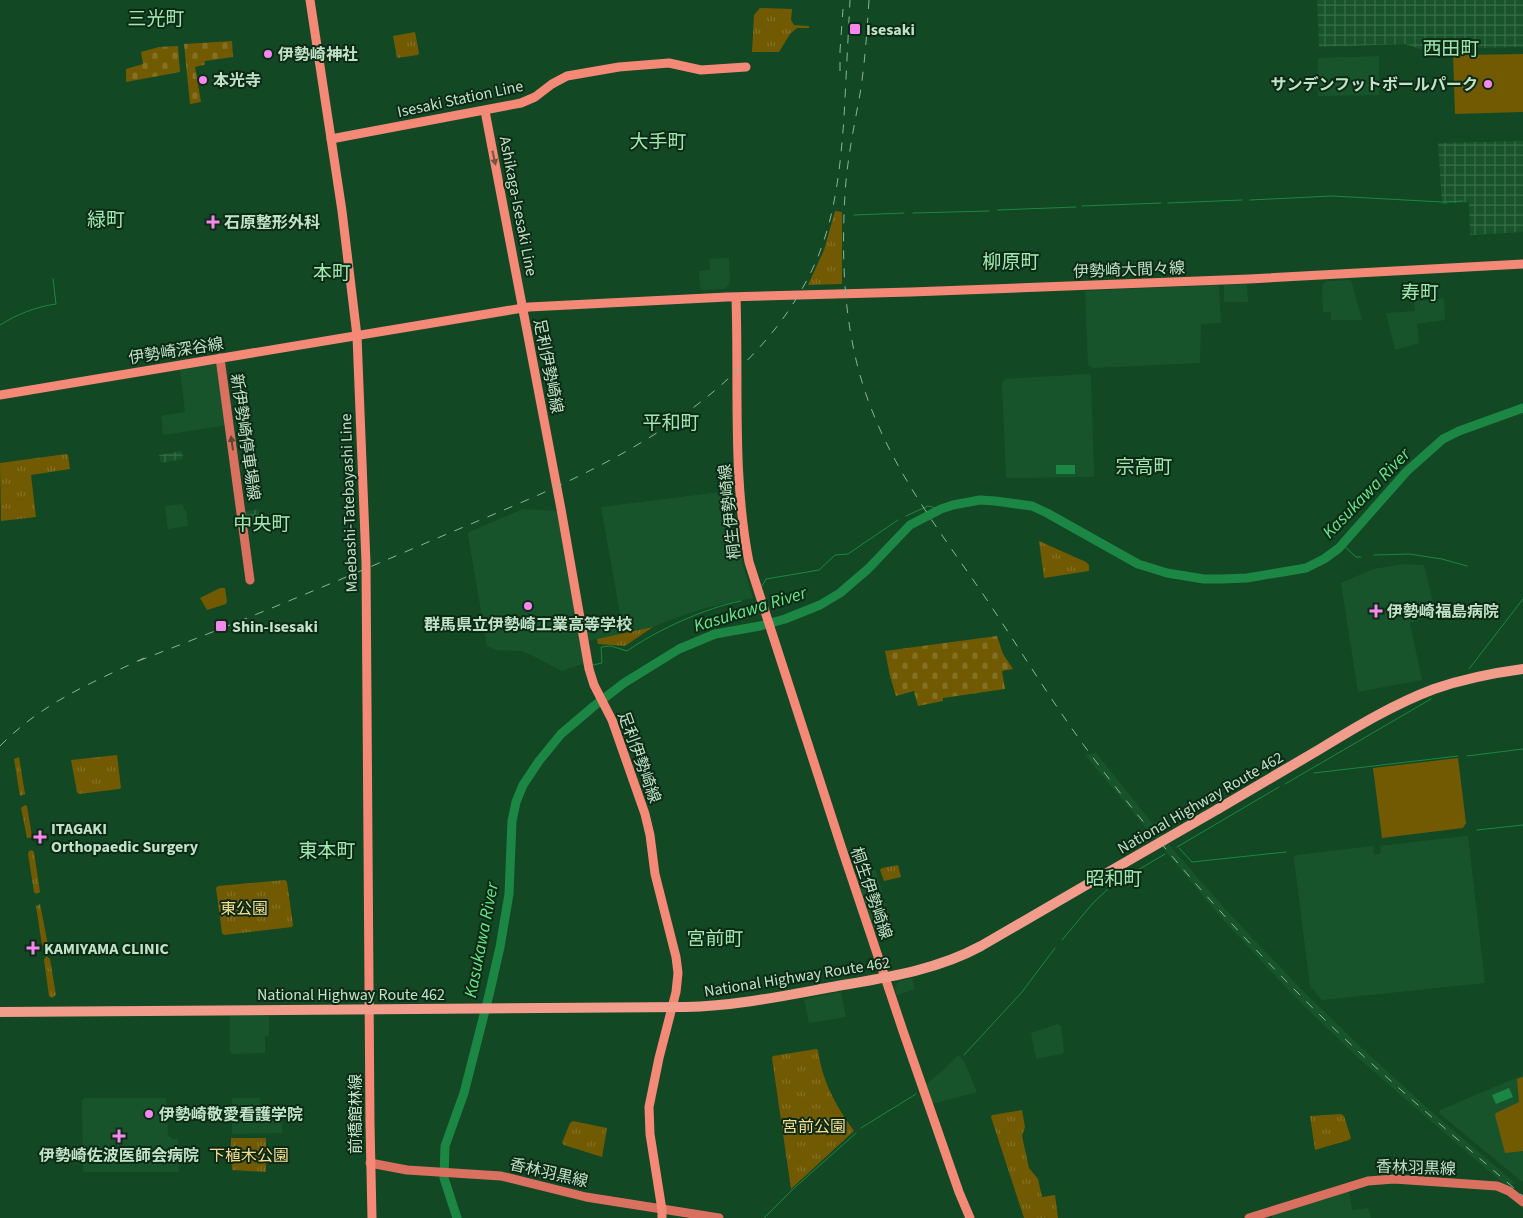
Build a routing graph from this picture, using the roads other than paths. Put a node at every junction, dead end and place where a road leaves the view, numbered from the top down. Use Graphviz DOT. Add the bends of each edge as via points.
graph roads {
  1 [pos="310,0"];
  2 [pos="746,67"];
  3 [pos="485,110"];
  4 [pos="331,139"];
  5 [pos="1523,264"];
  6 [pos="736,298"];
  7 [pos="523,308"];
  8 [pos="357,336"];
  9 [pos="220,358"];
  10 [pos="0,395"];
  11 [pos="250,580"];
  12 [pos="1523,669"];
  13 [pos="885,977"];
  14 [pos="672,1007"];
  15 [pos="369,1009"];
  16 [pos="0,1012"];
  17 [pos="370,1163"];
  18 [pos="1523,1202"];
  19 [pos="662,1214"];
  20 [pos="372,1218"];
  21 [pos="719,1218"];
  22 [pos="970,1218"];
  23 [pos="1249,1218"];
  1 -- 4 [label="main road, Maebashi-Tatebayashi Line"];
  2 -- 3 [label="main road, Isesaki Station Line" via="701,70 664,63 573,74 526,101"];
  3 -- 4 [label="main road, Isesaki Station Line"];
  3 -- 7 [label="main road, Ashikaga-Isesaki Line, one-way"];
  4 -- 8 [label="main road, Maebashi-Tatebayashi Line"];
  5 -- 6 [label="main road, 伊勢崎大間々線" via="1258,279"];
  6 -- 7 [label="main road"];
  6 -- 13 [label="main road, 桐生伊勢崎線" via="741,509 749,562"];
  7 -- 8 [label="main road"];
  7 -- 14 [label="main road, 足利伊勢崎線" via="590,669 645,814 655,874 675,949 678,979"];
  8 -- 9 [label="main road, 伊勢崎深谷線"];
  8 -- 15 [label="main road, Maebashi-Tatebayashi Line" via="366,568"];
  9 -- 10 [label="main road, 伊勢崎深谷線"];
  11 -- 9 [label="main road, 新伊勢崎停車場線, one-way"];
  12 -- 13 [label="highway, National Highway Route 462, bridge" via="1460,681 1402,703 967,954 935,966"];
  13 -- 14 [label="highway, National Highway Route 462" via="752,1002"];
  13 -- 22 [label="main road, 桐生伊勢崎線"];
  14 -- 15 [label="highway, National Highway Route 462"];
  14 -- 19 [label="main road, 足利伊勢崎線" via="649,1107"];
  15 -- 16 [label="highway, National Highway Route 462"];
  15 -- 17 [label="main road, 前橋館林線"];
  17 -- 19 [label="main road, 香林羽黒線" via="406,1170 501,1176"];
  17 -- 20 [label="main road, 前橋館林線"];
  18 -- 23 [label="main road, 香林羽黒線" via="1497,1186 1368,1181"];
  19 -- 21 [label="main road, 香林羽黒線"];
}
